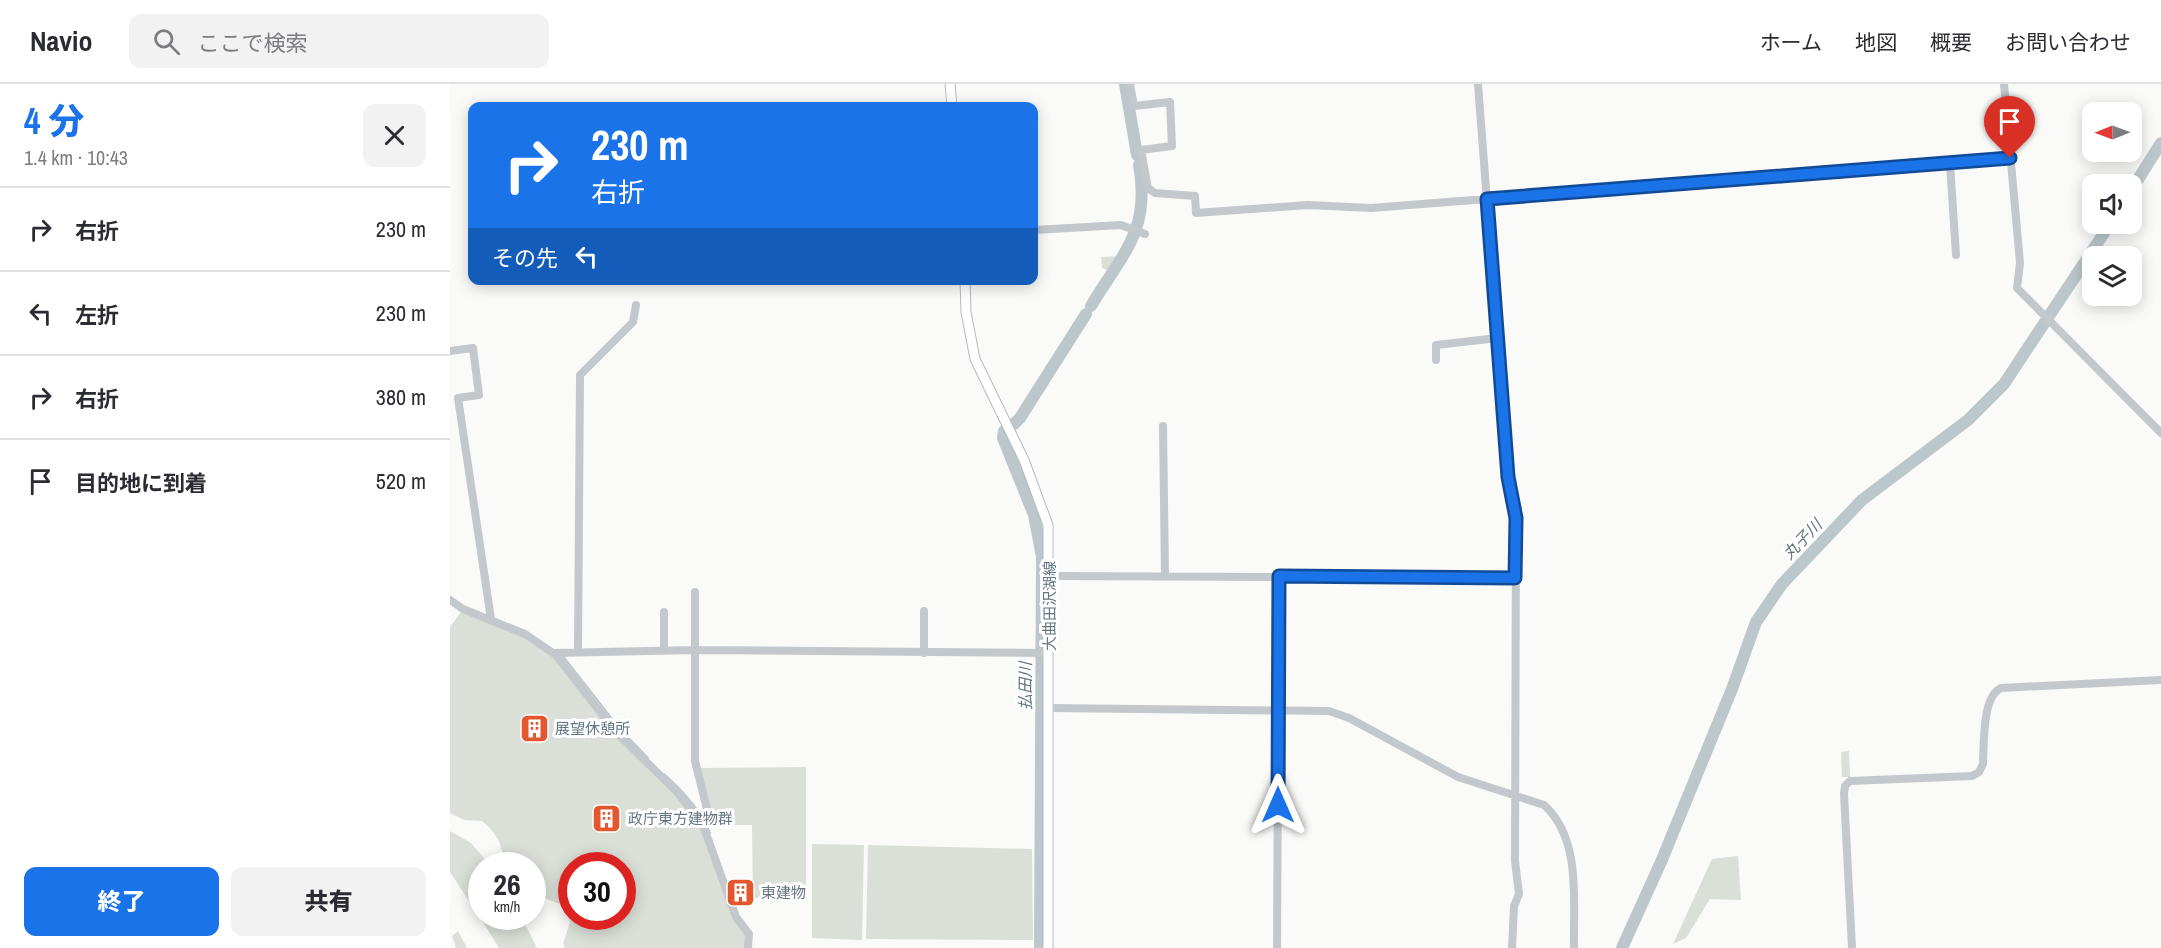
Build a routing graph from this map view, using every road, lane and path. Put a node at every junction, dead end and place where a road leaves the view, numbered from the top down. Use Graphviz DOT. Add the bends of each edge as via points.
graph roads {
  1 [pos="950,84"];
  2 [pos="1130,84"];
  3 [pos="1478,84"];
  4 [pos="2004,84"];
  5 [pos="952,102"];
  6 [pos="2010,158"];
  7 [pos="1950,163"];
  8 [pos="1487,199"];
  9 [pos="1038,230"];
  10 [pos="1145,234"];
  11 [pos="1956,255"];
  12 [pos="965,285"];
  13 [pos="636,305"];
  14 [pos="1498,338"];
  15 [pos="450,351"];
  16 [pos="1436,360"];
  17 [pos="1162,426"];
  18 [pos="2161,433"];
  19 [pos="1165,575"];
  20 [pos="1050,576"];
  21 [pos="1279,576"];
  22 [pos="1515,578"];
  23 [pos="695,592"];
  24 [pos="450,600"];
  25 [pos="924,611"];
  26 [pos="664,612"];
  27 [pos="491,620"];
  28 [pos="695,650"];
  29 [pos="578,651"];
  30 [pos="664,651"];
  31 [pos="554,653"];
  32 [pos="924,653"];
  33 [pos="1050,653"];
  34 [pos="2161,680"];
  35 [pos="1049,708"];
  36 [pos="1278,710"];
  37 [pos="1514,795"];
  38 [pos="710,821"];
  39 [pos="748,948"];
  40 [pos="1048,948"];
  41 [pos="1277,948"];
  42 [pos="1512,948"];
  43 [pos="1574,948"];
  44 [pos="1852,948"];
  1 -- 5 [label="main road"];
  2 -- 8 [label="street" via="1134,106 1170,102 1172,146 1141,150 1148,188 1155,193 1195,196 1197,213 1308,205 1371,208"];
  3 -- 8 [label="street"];
  4 -- 6 [label="street"];
  6 -- 7 [label="street"];
  6 -- 18 [label="street" via="2020,263 2017,288"];
  7 -- 8 [label="street"];
  7 -- 11 [label="street"];
  8 -- 14 [label="street"];
  9 -- 10 [label="street" via="1109,225"];
  12 -- 20 [label="main road, 大曲田沢湖線" via="975,359 1024,460 1048,525"];
  13 -- 29 [label="street" via="633,322 580,375"];
  14 -- 16 [label="street" via="1436,345"];
  14 -- 22 [label="street" via="1510,489 1516,518"];
  15 -- 27 [label="street" via="473,348 479,395 458,398"];
  17 -- 19 [label="street"];
  19 -- 20 [label="street"];
  19 -- 21 [label="street"];
  20 -- 33 [label="main road, 大曲田沢湖線"];
  21 -- 22 [label="street"];
  21 -- 36 [label="street"];
  22 -- 37 [label="street"];
  23 -- 28 [label="street"];
  24 -- 27 [label="street"];
  25 -- 32 [label="street"];
  26 -- 30 [label="street"];
  27 -- 31 [label="street" via="525,634"];
  28 -- 30 [label="street"];
  28 -- 32 [label="street"];
  28 -- 38 [label="street" via="695,761"];
  29 -- 30 [label="street"];
  29 -- 31 [label="street"];
  31 -- 39 [label="street" via="616,732 678,793 703,825 736,917 749,934"];
  32 -- 33 [label="street"];
  33 -- 35 [label="main road, 大曲田沢湖線"];
  34 -- 44 [label="street" via="2001,688 1995,690 1989,702 1979,772 1972,776 1850,781 1844,794"];
  35 -- 36 [label="street"];
  35 -- 40 [label="main road, 大曲田沢湖線"];
  36 -- 37 [label="street" via="1340,714 1458,777"];
  36 -- 41 [label="street"];
  37 -- 42 [label="street" via="1519,894 1514,906"];
  37 -- 43 [label="street" via="1544,806 1554,814 1567,837 1572,867"];
}
